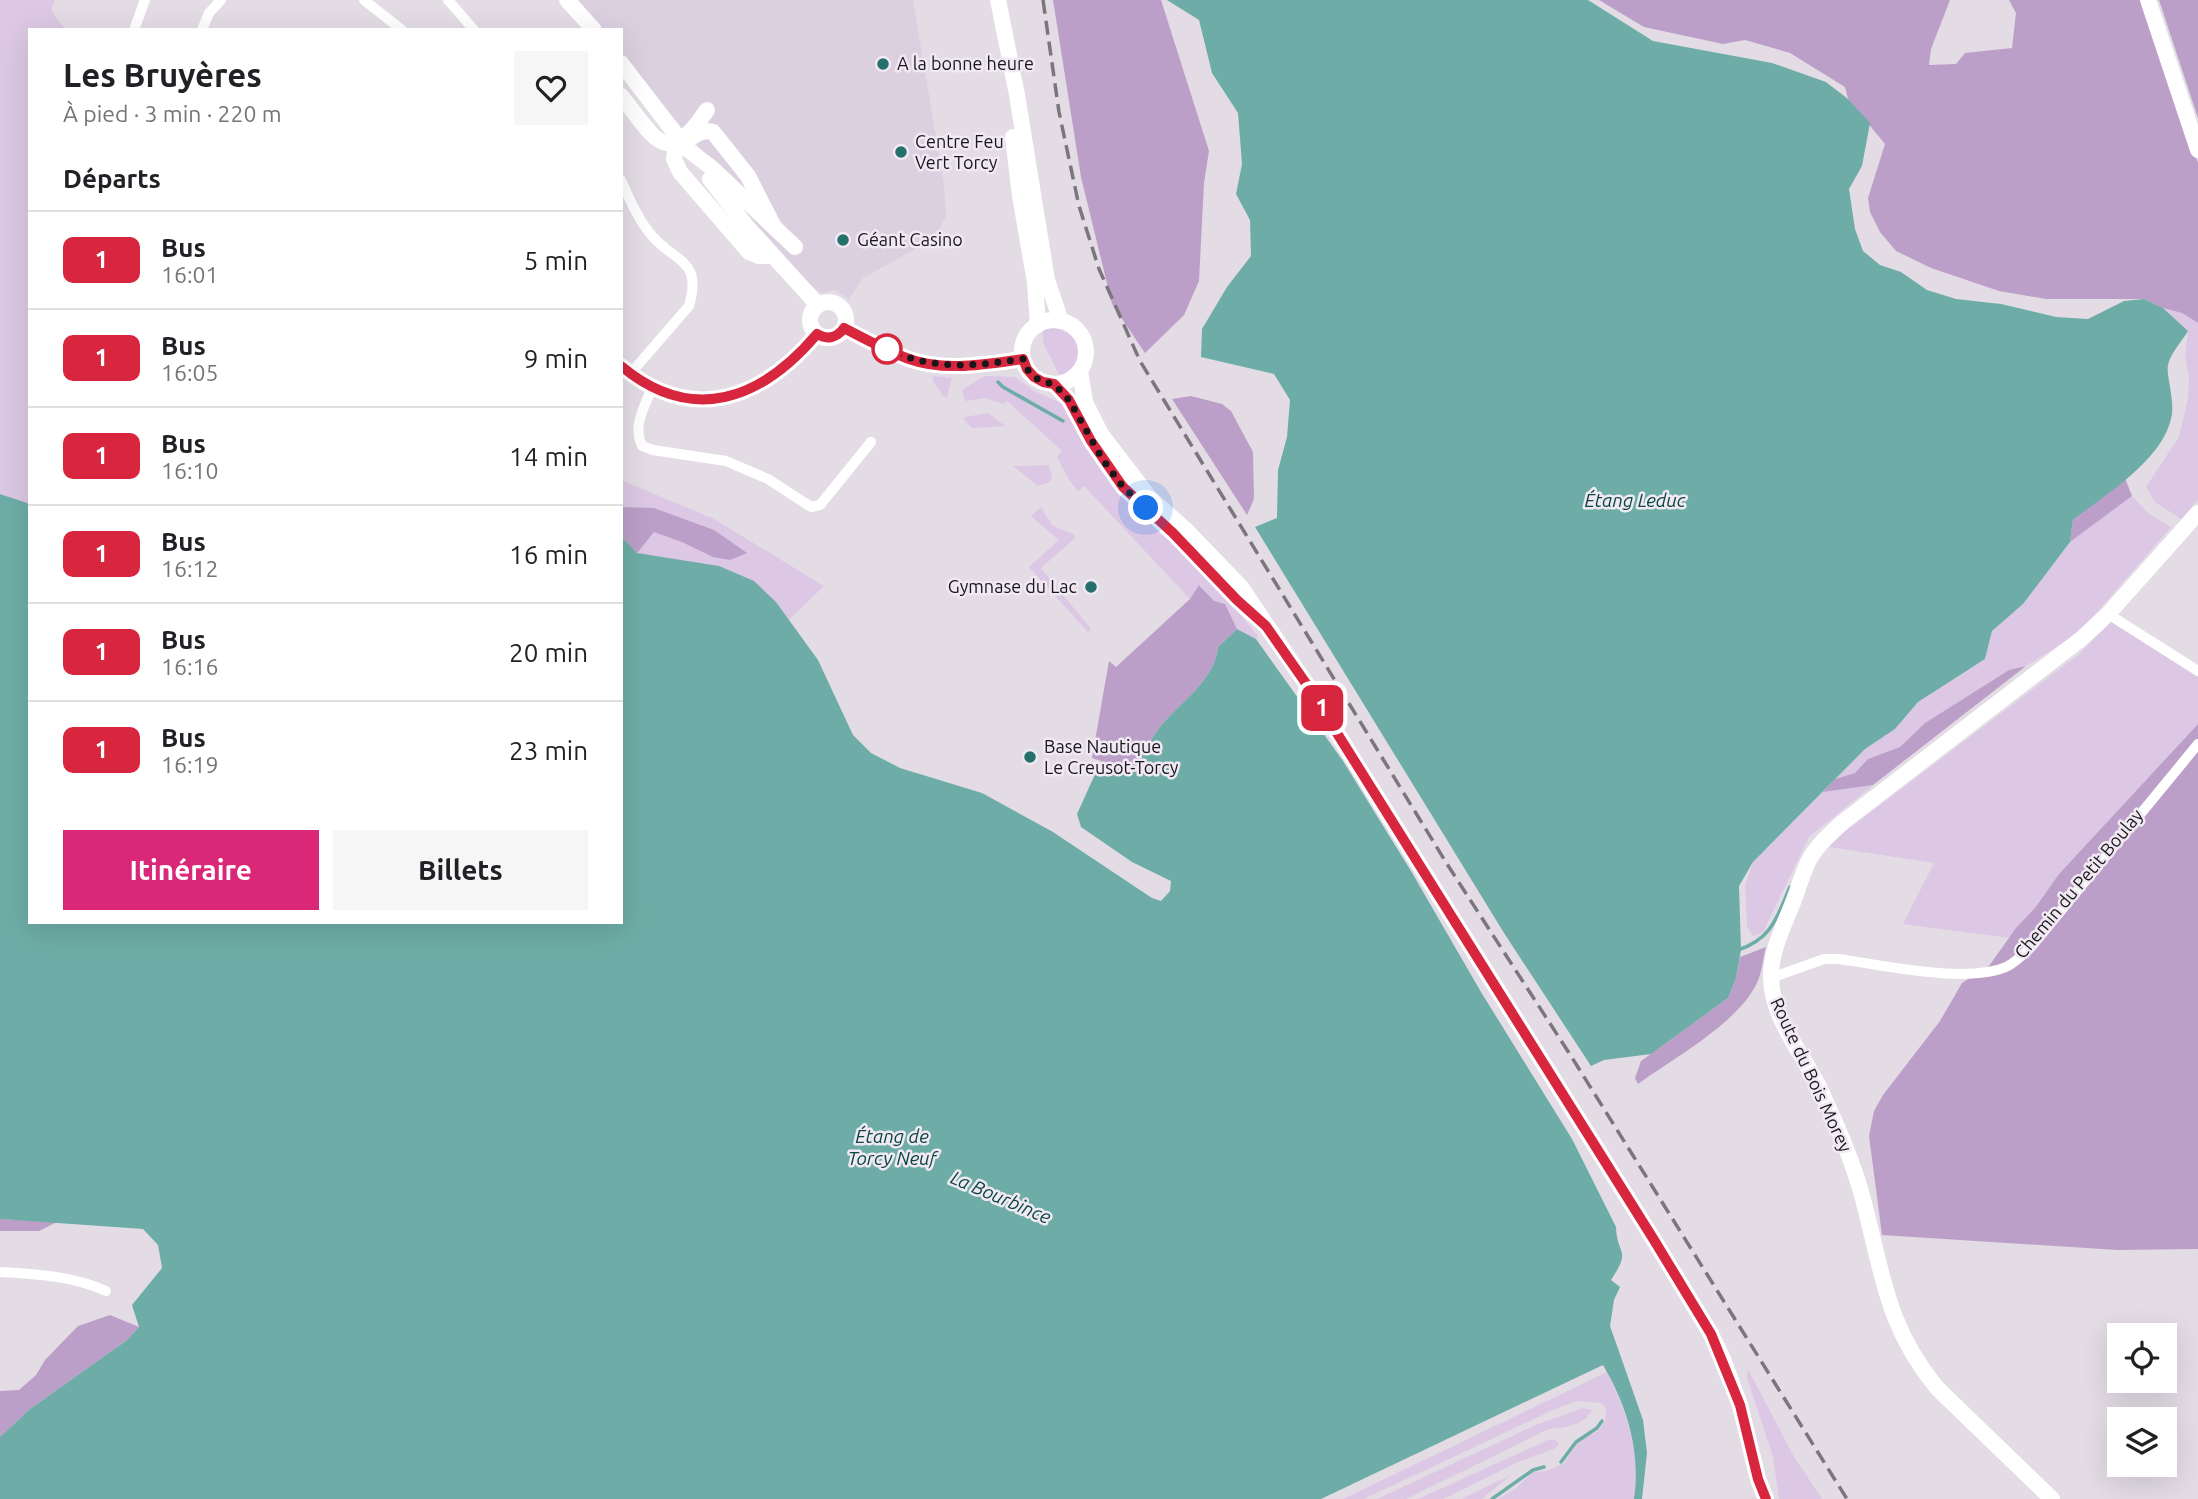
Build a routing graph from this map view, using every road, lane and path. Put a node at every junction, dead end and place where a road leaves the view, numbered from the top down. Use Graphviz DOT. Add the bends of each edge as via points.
graph roads {
  1 [pos="145,0"];
  2 [pos="221,0"];
  3 [pos="364,0"];
  4 [pos="448,0"];
  5 [pos="567,0"];
  6 [pos="998,0"];
  7 [pos="2148,0"];
  8 [pos="135,28"];
  9 [pos="203,28"];
  10 [pos="399,28"];
  11 [pos="472,28"];
  12 [pos="592,28"];
  13 [pos="1003,30"];
  14 [pos="623,66"];
  15 [pos="623,99"];
  16 [pos="707,110"];
  17 [pos="687,149"];
  18 [pos="2198,150"];
  19 [pos="623,184"];
  20 [pos="774,227"];
  21 [pos="795,247"];
  22 [pos="773,256"];
  23 [pos="818,304"];
  24 [pos="1061,321"];
  25 [pos="1038,325"];
  26 [pos="844,328"];
  27 [pos="817,334"];
  28 [pos="1023,359"];
  29 [pos="626,370"];
  30 [pos="1080,371"];
  31 [pos="1054,384"];
  32 [pos="652,387"];
  33 [pos="871,442"];
  34 [pos="2198,513"];
  35 [pos="2108,614"];
  36 [pos="1266,626"];
  37 [pos="2198,671"];
  38 [pos="2198,744"];
  39 [pos="1771,978"];
  40 [pos="0,1272"];
  41 [pos="106,1291"];
  42 [pos="1758,1479"];
  43 [pos="1756,1499"];
  44 [pos="1766,1499"];
  45 [pos="2052,1499"];
  1 -- 8 [label="street"];
  2 -- 9 [label="street"];
  3 -- 10 [label="street"];
  4 -- 11 [label="street"];
  5 -- 12 [label="street"];
  6 -- 13 [label="street"];
  7 -- 18 [label="street"];
  13 -- 24 [label="street" via="1047,280"];
  13 -- 25 [label="street"];
  14 -- 17 [label="street"];
  15 -- 16 [label="street" via="663,144 687,134"];
  17 -- 20 [label="street"];
  17 -- 22 [label="street"];
  19 -- 29 [label="street" via="654,238 684,261 693,280 688,306"];
  20 -- 21 [label="street"];
  20 -- 22 [label="street" via="748,176 713,132 699,132 675,152 680,172 749,251"];
  22 -- 23 [label="street"];
  23 -- 26 [label="street" via="833,302 841,308 846,317"];
  23 -- 27 [label="street" via="810,319"];
  24 -- 25 [label="street"];
  24 -- 30 [label="street" via="1071,324 1084,340"];
  25 -- 28 [label="street" via="1025,340"];
  26 -- 27 [label="street" via="830,338"];
  26 -- 28 [label="street" via="929,364"];
  27 -- 32 [label="street" via="780,371 750,390 705,400"];
  28 -- 31 [label="street" via="1034,377"];
  29 -- 32 [label="street"];
  30 -- 31 [label="street"];
  30 -- 36 [label="street" via="1085,402 1118,458 1150,498 1241,587"];
  31 -- 36 [label="street" via="1069,400 1123,487"];
  32 -- 33 [label="street" via="638,422 642,446 726,461 768,479 811,507 820,505"];
  34 -- 35 [label="street, Route du Bois Morey"];
  35 -- 37 [label="street"];
  35 -- 39 [label="street, Route du Bois Morey" via="1821,843 1808,861 1789,912 1775,950"];
  36 -- 42 [label="street" via="1313,694 1711,1334 1740,1405"];
  38 -- 39 [label="street, Chemin du Petit Boulay" via="2031,947 2009,966 1961,975 1824,959"];
  39 -- 45 [label="street, Route du Bois Morey" via="1778,1011 1845,1143 1885,1295 1909,1349 1937,1388"];
  40 -- 41 [label="street" via="38,1274"];
  42 -- 43 [label="street"];
  42 -- 44 [label="street"];
}
